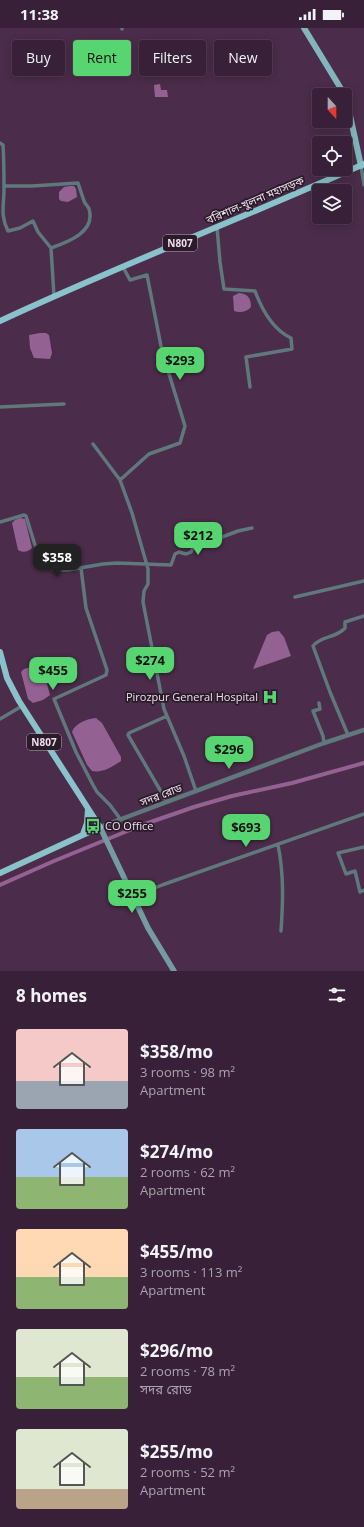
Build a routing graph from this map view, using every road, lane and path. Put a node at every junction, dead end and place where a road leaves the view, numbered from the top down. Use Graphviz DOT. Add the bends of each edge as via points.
graph roads {
  1 [pos="304,28"];
  2 [pos="0,143"];
  3 [pos="363,165"];
  4 [pos="364,185"];
  5 [pos="4,186"];
  6 [pos="217,227"];
  7 [pos="51,248"];
  8 [pos="123,267"];
  9 [pos="54,296"];
  10 [pos="0,321"];
  11 [pos="250,387"];
  12 [pos="64,404"];
  13 [pos="0,407"];
  14 [pos="93,444"];
  15 [pos="120,480"];
  16 [pos="0,522"];
  17 [pos="252,528"];
  18 [pos="147,563"];
  19 [pos="80,568"];
  20 [pos="364,582"];
  21 [pos="295,597"];
  22 [pos="364,616"];
  23 [pos="0,652"];
  24 [pos="320,703"];
  25 [pos="22,706"];
  26 [pos="167,716"];
  27 [pos="0,719"];
  28 [pos="364,730"];
  29 [pos="348,735"];
  30 [pos="324,743"];
  31 [pos="196,791"];
  32 [pos="167,802"];
  33 [pos="88,809"];
  34 [pos="364,814"];
  35 [pos="120,820"];
  36 [pos="100,827"];
  37 [pos="83,834"];
  38 [pos="278,845"];
  39 [pos="364,848"];
  40 [pos="0,873"];
  41 [pos="364,890"];
  42 [pos="133,896"];
  43 [pos="281,931"];
  44 [pos="174,971"];
  1 -- 3 [label="main road" via="346,97"];
  2 -- 5 [label="street" via="3,145"];
  3 -- 4 [label="street"];
  3 -- 6 [label="highway, বরিশাল-খুলনা মহাসড়ক / N807"];
  5 -- 7 [label="street" via="1,209 8,231 33,221"];
  5 -- 7 [label="street" via="78,183 89,210 89,223 80,234"];
  6 -- 8 [label="highway, বরিশাল-খুলনা মহাসড়ক / N807"];
  6 -- 11 [label="street" via="224,289 255,291 262,310 284,335 291,338 292,349 246,357"];
  7 -- 9 [label="street"];
  8 -- 9 [label="highway, বরিশাল-খুলনা মহাসড়ক / N807"];
  8 -- 15 [label="street" via="130,280 147,276 162,351 185,426 180,443 149,454"];
  9 -- 10 [label="highway, বরিশাল-খুলনা মহাসড়ক / N807"];
  12 -- 13 [label="street"];
  14 -- 15 [label="street"];
  15 -- 18 [label="street"];
  16 -- 19 [label="street" via="24,514 45,567 57,570"];
  17 -- 18 [label="street" via="193,548 186,554 179,552 175,554 171,565"];
  18 -- 19 [label="street" via="103,564"];
  18 -- 26 [label="street" via="148,584 143,602 161,698"];
  19 -- 35 [label="street" via="86,608 107,670 106,675 54,699 93,785"];
  20 -- 21 [label="street"];
  22 -- 29 [label="street" via="344,622 345,628 338,635 316,642 314,646"];
  23 -- 25 [label="highway, N807" via="7,678"];
  24 -- 30 [label="street" via="320,709 313,711"];
  25 -- 27 [label="street"];
  25 -- 33 [label="highway, N807"];
  26 -- 31 [label="street"];
  26 -- 32 [label="street" via="128,735"];
  28 -- 29 [label="street, সদর রোড"];
  29 -- 30 [label="street, সদর রোড"];
  30 -- 31 [label="street, সদর রোড"];
  31 -- 32 [label="street, সদর রোড"];
  32 -- 35 [label="street, সদর রোড"];
  33 -- 36 [label="highway, N807"];
  33 -- 37 [label="highway"];
  34 -- 38 [label="street"];
  35 -- 36 [label="street, সদর রোড"];
  36 -- 37 [label="highway"];
  36 -- 42 [label="main road"];
  37 -- 40 [label="highway"];
  38 -- 42 [label="street"];
  38 -- 43 [label="street" via="283,887"];
  39 -- 41 [label="street" via="338,852 346,874 355,871 360,892"];
  42 -- 44 [label="main road" via="148,928"];
}
